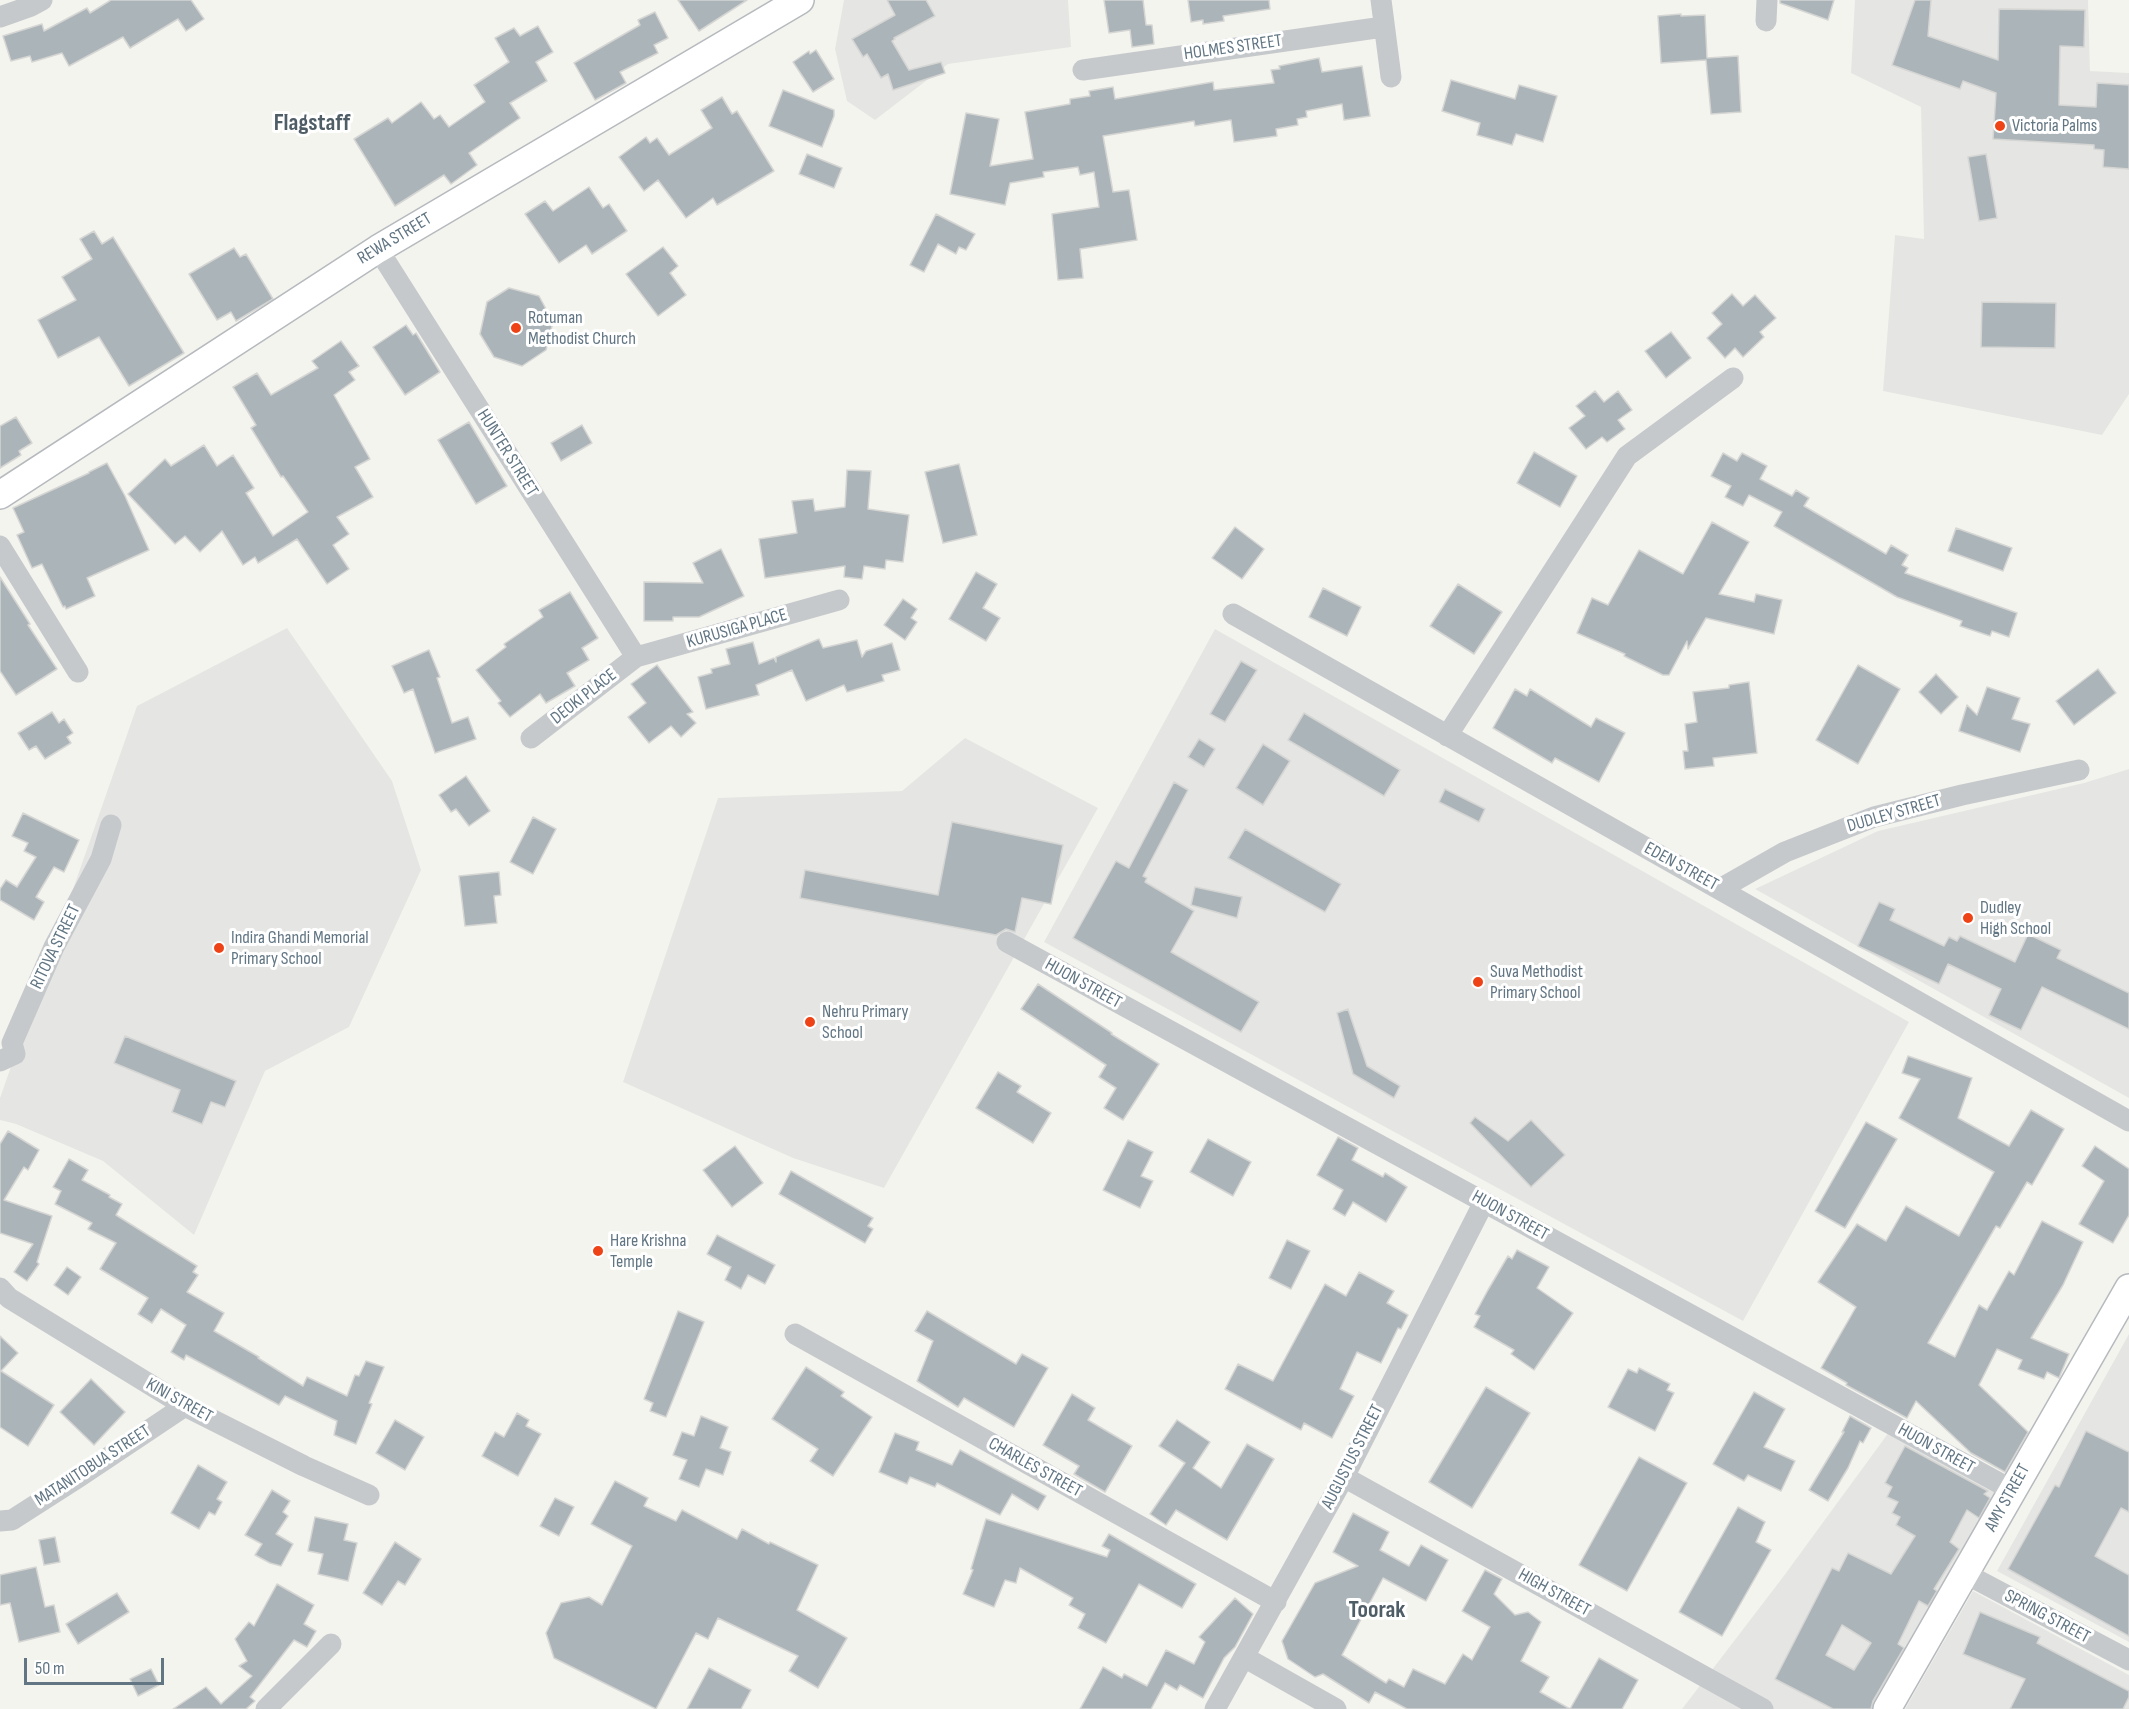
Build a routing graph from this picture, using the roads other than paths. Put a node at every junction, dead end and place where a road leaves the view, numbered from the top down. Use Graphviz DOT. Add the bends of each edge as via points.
graph roads {
  1 [pos="42,0"];
  2 [pos="800,0"];
  3 [pos="1381,0"];
  4 [pos="1767,0"];
  5 [pos="0,16"];
  6 [pos="1766,21"];
  7 [pos="1383,27"];
  8 [pos="1083,70"];
  9 [pos="1390,77"];
  10 [pos="378,249"];
  11 [pos="1733,378"];
  12 [pos="0,495"];
  13 [pos="0,546"];
  14 [pos="839,600"];
  15 [pos="1233,614"];
  16 [pos="636,657"];
  17 [pos="78,672"];
  18 [pos="1447,736"];
  19 [pos="531,738"];
  20 [pos="2079,770"];
  21 [pos="111,825"];
  22 [pos="1720,889"];
  23 [pos="1007,942"];
  24 [pos="0,1061"];
  25 [pos="2129,1121"];
  26 [pos="1484,1202"];
  27 [pos="0,1288"];
  28 [pos="2126,1301"];
  29 [pos="795,1334"];
  30 [pos="184,1406"];
  31 [pos="1344,1477"];
  32 [pos="2012,1491"];
  33 [pos="369,1495"];
  34 [pos="0,1521"];
  35 [pos="1966,1574"];
  36 [pos="1276,1602"];
  37 [pos="331,1644"];
  38 [pos="1244,1657"];
  39 [pos="2129,1660"];
  40 [pos="266,1709"];
  41 [pos="1215,1709"];
  42 [pos="1336,1709"];
  43 [pos="1763,1709"];
  44 [pos="1887,1709"];
  1 -- 5 [label="street"];
  2 -- 10 [label="main road, REWA STREET"];
  3 -- 7 [label="street"];
  4 -- 6 [label="street"];
  7 -- 8 [label="street, HOLMES STREET"];
  7 -- 9 [label="street"];
  10 -- 12 [label="main road, REWA STREET"];
  10 -- 16 [label="street, HUNTER STREET"];
  11 -- 18 [label="street" via="1628,456"];
  13 -- 17 [label="street"];
  14 -- 16 [label="street, KURUSIGA PLACE"];
  15 -- 18 [label="street, EDEN STREET"];
  16 -- 19 [label="street, DEOKI PLACE"];
  18 -- 22 [label="street, EDEN STREET"];
  20 -- 22 [label="street, DUDLEY STREET" via="1874,817 1785,852"];
  21 -- 24 [label="street, RITOVA STREET" via="101,859 54,947 12,1043 15,1054"];
  22 -- 25 [label="street, EDEN STREET"];
  23 -- 26 [label="street, HUON STREET"];
  26 -- 31 [label="street, AUGUSTUS STREET"];
  26 -- 32 [label="street, HUON STREET"];
  27 -- 30 [label="street, KINI STREET" via="17,1304"];
  28 -- 32 [label="main road, AMY STREET"];
  29 -- 36 [label="street, CHARLES STREET"];
  30 -- 33 [label="street, KINI STREET"];
  30 -- 34 [label="street, MATANITOBUA STREET" via="12,1520"];
  31 -- 36 [label="street, AUGUSTUS STREET"];
  31 -- 43 [label="street, HIGH STREET"];
  32 -- 35 [label="main road, AMY STREET"];
  35 -- 39 [label="street, SPRING STREET"];
  35 -- 44 [label="main road, AMY STREET"];
  36 -- 38 [label="street, AUGUSTUS STREET"];
  37 -- 40 [label="street"];
  38 -- 41 [label="street, AUGUSTUS STREET"];
  38 -- 42 [label="street"];
}
